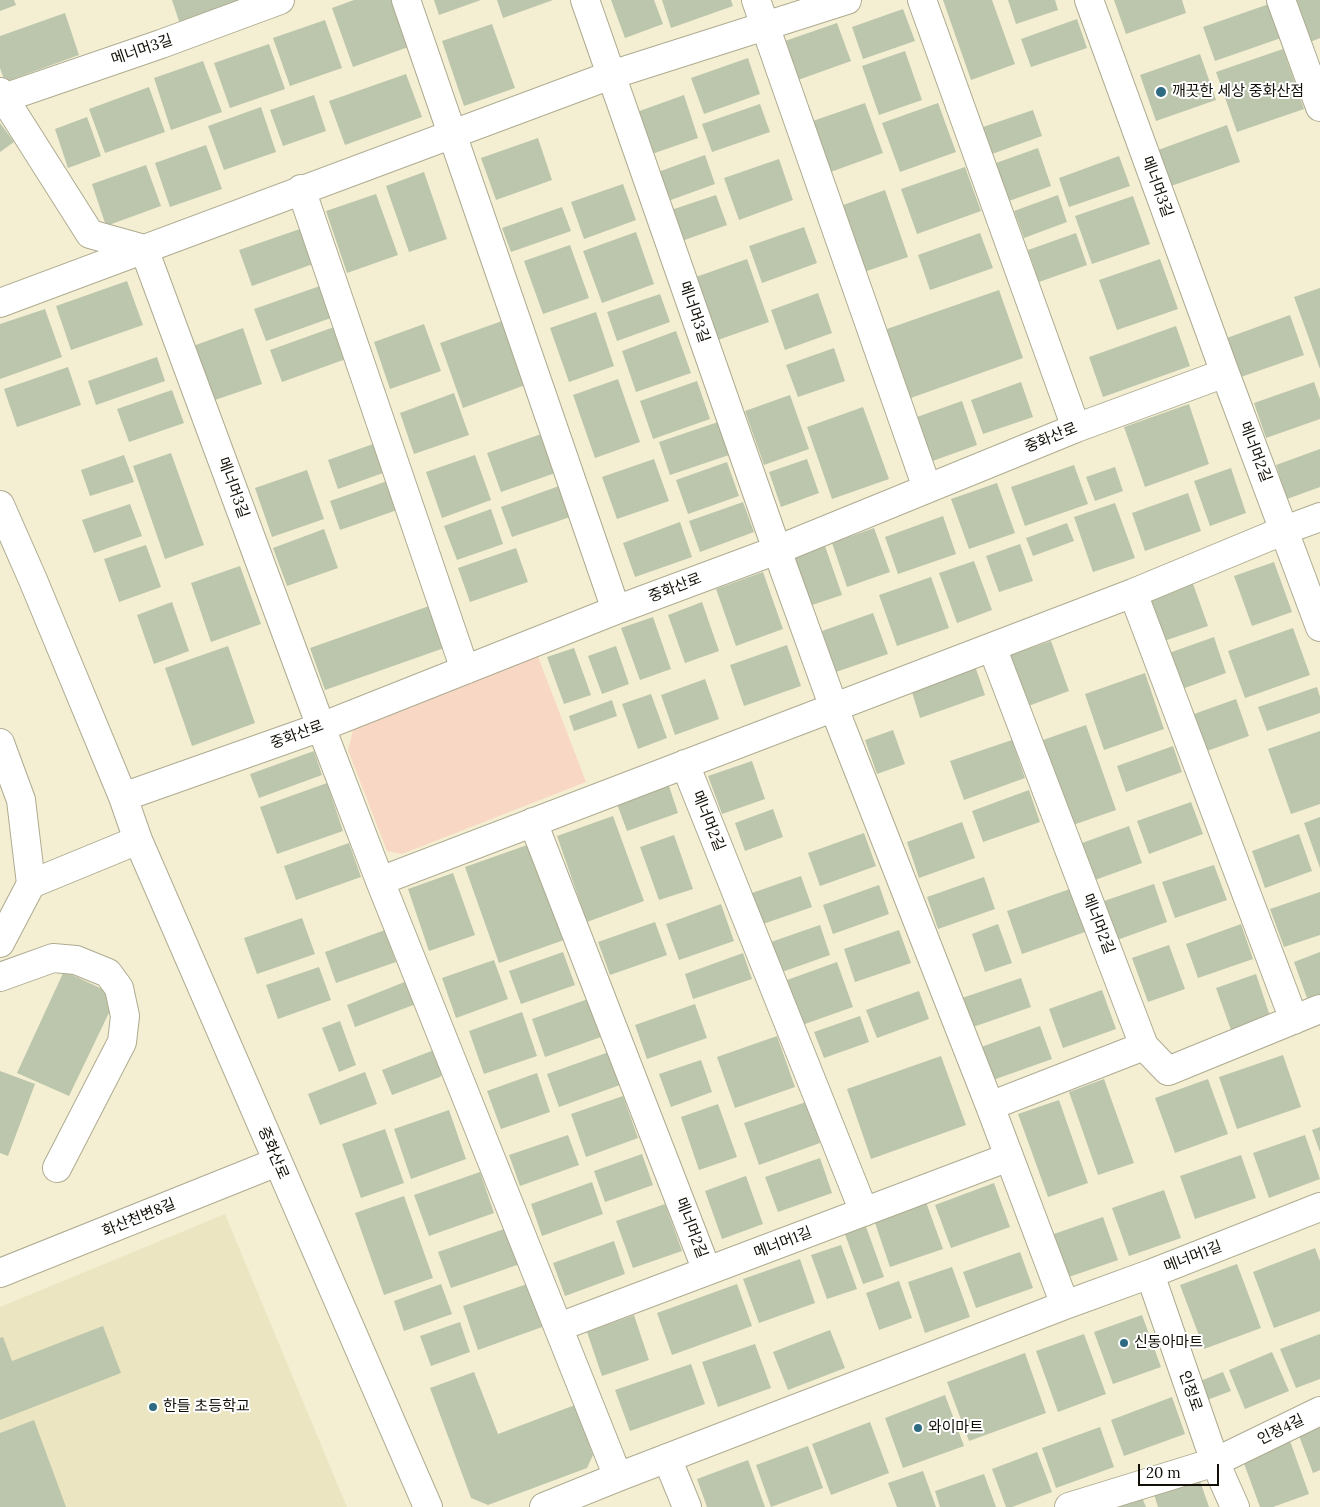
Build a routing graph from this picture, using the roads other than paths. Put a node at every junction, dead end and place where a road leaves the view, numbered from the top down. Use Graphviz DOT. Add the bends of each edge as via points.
graph roads {
  1 [pos="280,0"];
  2 [pos="406,0"];
  3 [pos="584,0"];
  4 [pos="756,0"];
  5 [pos="846,0"];
  6 [pos="922,0"];
  7 [pos="1089,0"];
  8 [pos="1281,0"];
  9 [pos="766,27"];
  10 [pos="611,75"];
  11 [pos="2,95"];
  12 [pos="1320,107"];
  13 [pos="452,134"];
  14 [pos="301,190"];
  15 [pos="144,249"];
  16 [pos="0,303"];
  17 [pos="1225,373"];
  18 [pos="1076,428"];
  19 [pos="926,488"];
  20 [pos="0,505"];
  21 [pos="1320,518"];
  22 [pos="1285,530"];
  23 [pos="777,550"];
  24 [pos="1133,593"];
  25 [pos="616,610"];
  26 [pos="1320,627"];
  27 [pos="992,647"];
  28 [pos="466,670"];
  29 [pos="834,708"];
  30 [pos="321,727"];
  31 [pos="0,743"];
  32 [pos="685,764"];
  33 [pos="123,797"];
  34 [pos="533,822"];
  35 [pos="138,840"];
  36 [pos="380,880"];
  37 [pos="31,884"];
  38 [pos="0,943"];
  39 [pos="0,977"];
  40 [pos="1320,1009"];
  41 [pos="1294,1020"];
  42 [pos="1144,1046"];
  43 [pos="990,1106"];
  44 [pos="1009,1157"];
  45 [pos="277,1162"];
  46 [pos="57,1168"];
  47 [pos="1320,1207"];
  48 [pos="864,1212"];
  49 [pos="707,1271"];
  50 [pos="0,1273"];
  51 [pos="1150,1274"];
  52 [pos="1065,1305"];
  53 [pos="559,1327"];
  54 [pos="1320,1411"];
  55 [pos="667,1458"];
  56 [pos="1215,1462"];
  57 [pos="618,1477"];
  58 [pos="1073,1506"];
  59 [pos="428,1507"];
  60 [pos="544,1507"];
  61 [pos="687,1507"];
  62 [pos="1235,1507"];
  1 -- 11 [label="street, 메너머3길" via="162,44"];
  2 -- 13 [label="street"];
  3 -- 10 [label="street, 메너머3길"];
  4 -- 9 [label="street"];
  5 -- 9 [label="street"];
  6 -- 18 [label="street"];
  7 -- 17 [label="street, 메너머3길"];
  8 -- 12 [label="street"];
  9 -- 10 [label="street"];
  9 -- 19 [label="street"];
  10 -- 13 [label="street"];
  10 -- 23 [label="street, 메너머3길"];
  11 -- 15 [label="street, 메너머3길" via="90,234"];
  13 -- 14 [label="street"];
  13 -- 25 [label="street"];
  14 -- 15 [label="street"];
  14 -- 28 [label="street"];
  15 -- 16 [label="street"];
  15 -- 30 [label="street, 메너머3길"];
  17 -- 18 [label="street, 중화산로"];
  17 -- 22 [label="street, 메너머2길"];
  18 -- 19 [label="street, 중화산로"];
  19 -- 23 [label="street, 중화산로"];
  20 -- 33 [label="street, 중화산로"];
  21 -- 22 [label="street"];
  22 -- 24 [label="street"];
  22 -- 26 [label="street, 메너머2길"];
  23 -- 25 [label="street, 중화산로"];
  23 -- 29 [label="street"];
  24 -- 27 [label="street"];
  24 -- 41 [label="street"];
  25 -- 28 [label="street, 중화산로"];
  27 -- 29 [label="street"];
  27 -- 42 [label="street, 메너머2길"];
  28 -- 30 [label="street, 중화산로"];
  29 -- 32 [label="street"];
  29 -- 43 [label="street"];
  30 -- 33 [label="street, 중화산로"];
  30 -- 36 [label="street"];
  31 -- 37 [label="street" via="21,800"];
  32 -- 34 [label="street"];
  32 -- 48 [label="street, 메너머2길"];
  33 -- 35 [label="street, 중화산로"];
  34 -- 36 [label="street"];
  34 -- 49 [label="street, 메너머2길"];
  35 -- 37 [label="street"];
  35 -- 45 [label="street, 중화산로"];
  36 -- 53 [label="street"];
  37 -- 38 [label="street"];
  39 -- 46 [label="street" via="53,958 76,960 108,973 119,988 125,1016 122,1042"];
  40 -- 41 [label="street"];
  41 -- 42 [label="street" via="1168,1071"];
  42 -- 43 [label="street"];
  43 -- 44 [label="street"];
  44 -- 48 [label="street, 메너머1길"];
  44 -- 52 [label="street"];
  45 -- 50 [label="street, 화산천변8길"];
  45 -- 59 [label="street, 중화산로"];
  47 -- 51 [label="street, 메너머1길"];
  48 -- 49 [label="street, 메너머1길"];
  49 -- 53 [label="street, 메너머1길"];
  51 -- 52 [label="street, 메너머1길"];
  51 -- 56 [label="street, 인정로"];
  52 -- 55 [label="street, 메너머1길"];
  53 -- 57 [label="street"];
  54 -- 56 [label="street, 인정4길"];
  55 -- 57 [label="street, 메너머1길"];
  55 -- 61 [label="street"];
  56 -- 58 [label="street, 인정4길"];
  56 -- 62 [label="street, 인정로"];
  57 -- 60 [label="street, 메너머1길"];
}
